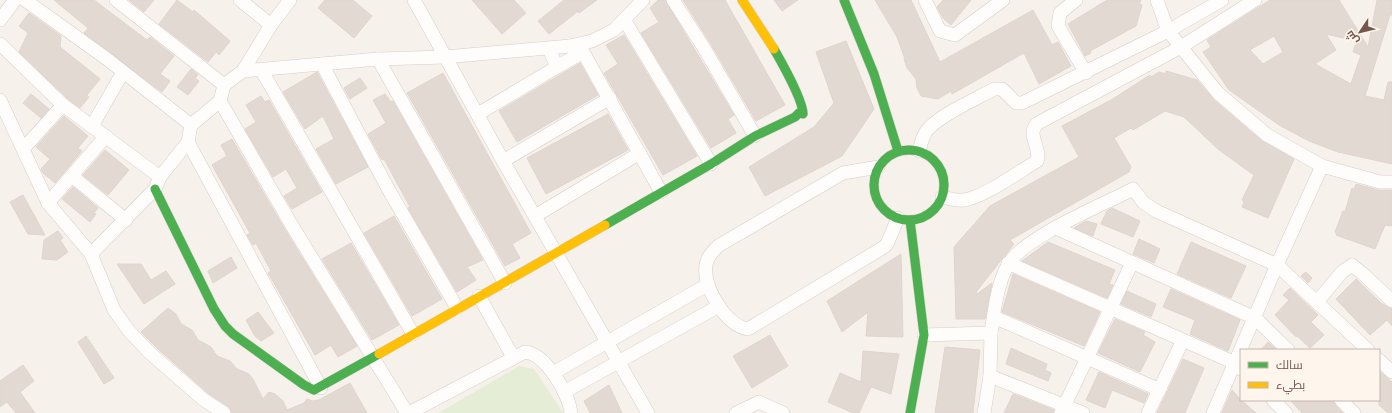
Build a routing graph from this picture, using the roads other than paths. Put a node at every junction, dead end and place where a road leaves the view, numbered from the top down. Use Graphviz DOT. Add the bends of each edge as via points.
graph roads {
  1 [pos="15,0"];
  2 [pos="25,0"];
  3 [pos="116,0"];
  4 [pos="240,0"];
  5 [pos="290,0"];
  6 [pos="414,0"];
  7 [pos="643,0"];
  8 [pos="673,0"];
  9 [pos="742,0"];
  10 [pos="844,0"];
  11 [pos="925,0"];
  12 [pos="1004,0"];
  13 [pos="1076,0"];
  14 [pos="1157,0"];
  15 [pos="1222,0"];
  16 [pos="1255,0"];
  17 [pos="0,20"];
  18 [pos="625,21"];
  19 [pos="271,24"];
  20 [pos="1168,31"];
  21 [pos="0,44"];
  22 [pos="570,46"];
  23 [pos="1180,47"];
  24 [pos="549,49"];
  25 [pos="583,52"];
  26 [pos="445,57"];
  27 [pos="378,58"];
  28 [pos="322,64"];
  29 [pos="557,67"];
  30 [pos="243,71"];
  31 [pos="262,71"];
  32 [pos="123,72"];
  33 [pos="1086,73"];
  34 [pos="224,84"];
  35 [pos="610,98"];
  36 [pos="0,100"];
  37 [pos="220,101"];
  38 [pos="63,105"];
  39 [pos="478,114"];
  40 [pos="190,125"];
  41 [pos="92,126"];
  42 [pos="106,136"];
  43 [pos="755,136"];
  44 [pos="188,142"];
  45 [pos="24,148"];
  46 [pos="898,151"];
  47 [pos="919,151"];
  48 [pos="640,153"];
  49 [pos="503,161"];
  50 [pos="711,164"];
  51 [pos="1322,166"];
  52 [pos="878,167"];
  53 [pos="73,177"];
  54 [pos="1392,182"];
  55 [pos="157,183"];
  56 [pos="661,192"];
  57 [pos="942,197"];
  58 [pos="48,203"];
  59 [pos="535,216"];
  60 [pos="904,219"];
  61 [pos="126,220"];
  62 [pos="1056,228"];
  63 [pos="555,253"];
  64 [pos="91,254"];
  65 [pos="1132,263"];
  66 [pos="1008,264"];
  67 [pos="1277,265"];
  68 [pos="504,283"];
  69 [pos="707,285"];
  70 [pos="479,296"];
  71 [pos="1392,301"];
  72 [pos="1317,302"];
  73 [pos="719,306"];
  74 [pos="457,308"];
  75 [pos="1110,308"];
  76 [pos="994,317"];
  77 [pos="1255,318"];
  78 [pos="991,333"];
  79 [pos="413,334"];
  80 [pos="924,335"];
  81 [pos="1183,340"];
  82 [pos="606,342"];
  83 [pos="1244,349"];
  84 [pos="1287,349"];
  85 [pos="1367,349"];
  86 [pos="374,357"];
  87 [pos="513,357"];
  88 [pos="1087,358"];
  89 [pos="1380,361"];
  90 [pos="618,362"];
  91 [pos="1238,366"];
  92 [pos="553,372"];
  93 [pos="1392,372"];
  94 [pos="990,376"];
  95 [pos="321,388"];
  96 [pos="1160,390"];
  97 [pos="564,392"];
  98 [pos="1274,401"];
  99 [pos="1342,401"];
  100 [pos="1063,409"];
  101 [pos="224,413"];
  102 [pos="408,413"];
  103 [pos="571,413"];
  104 [pos="648,413"];
  105 [pos="736,413"];
  106 [pos="783,413"];
  107 [pos="910,413"];
  108 [pos="984,413"];
  109 [pos="1083,413"];
  110 [pos="1148,413"];
  111 [pos="1213,413"];
  112 [pos="1286,413"];
  113 [pos="1354,413"];
  1 -- 17 [label="street"];
  2 -- 32 [label="street"];
  3 -- 34 [label="street"];
  4 -- 19 [label="street"];
  5 -- 19 [label="street"];
  6 -- 26 [label="street"];
  7 -- 18 [label="street"];
  8 -- 43 [label="street"];
  9 -- 43 [label="street" via="770,40 803,109 803,114 799,113"];
  10 -- 46 [label="street" via="888,108"];
  11 -- 12 [label="street" via="940,31 955,35"];
  13 -- 33 [label="street" via="1060,13 1058,26"];
  14 -- 20 [label="street"];
  15 -- 20 [label="street"];
  16 -- 23 [label="street"];
  18 -- 22 [label="street" via="605,36"];
  18 -- 50 [label="street"];
  19 -- 30 [label="street"];
  20 -- 23 [label="street"];
  20 -- 33 [label="street"];
  21 -- 38 [label="street"];
  22 -- 24 [label="street"];
  22 -- 25 [label="street"];
  23 -- 51 [label="street" via="1218,93 1267,135"];
  23 -- 57 [label="street" via="1034,126 1032,133 1038,154 1036,161 975,196 963,200"];
  24 -- 26 [label="street"];
  24 -- 29 [label="street"];
  25 -- 29 [label="street"];
  25 -- 35 [label="street"];
  26 -- 27 [label="street"];
  26 -- 39 [label="street"];
  27 -- 28 [label="street"];
  27 -- 68 [label="street"];
  28 -- 31 [label="street"];
  28 -- 74 [label="street" via="386,185"];
  29 -- 39 [label="street"];
  30 -- 31 [label="street"];
  30 -- 34 [label="street"];
  31 -- 79 [label="street"];
  32 -- 40 [label="street"];
  32 -- 41 [label="street"];
  33 -- 47 [label="street" via="1020,104 1002,90 994,89 928,128"];
  34 -- 37 [label="street"];
  35 -- 48 [label="street"];
  35 -- 49 [label="street"];
  36 -- 45 [label="street"];
  37 -- 40 [label="street"];
  37 -- 86 [label="street" via="291,224"];
  38 -- 41 [label="street"];
  38 -- 45 [label="street"];
  39 -- 49 [label="street"];
  40 -- 44 [label="street"];
  41 -- 42 [label="street"];
  42 -- 53 [label="street"];
  42 -- 55 [label="street"];
  43 -- 50 [label="street"];
  44 -- 55 [label="street"];
  44 -- 95 [label="street"];
  45 -- 58 [label="street"];
  46 -- 47 [label="street"];
  46 -- 52 [label="street" via="887,157"];
  47 -- 57 [label="street" via="937,164 942,174"];
  48 -- 56 [label="street"];
  48 -- 59 [label="street"];
  49 -- 59 [label="street"];
  50 -- 56 [label="street"];
  51 -- 54 [label="street" via="1380,182"];
  51 -- 67 [label="street"];
  52 -- 60 [label="street" via="873,187 876,197 889,214"];
  52 -- 69 [label="street" via="842,173 718,246 705,267"];
  53 -- 58 [label="street"];
  53 -- 61 [label="street"];
  55 -- 61 [label="street"];
  55 -- 95 [label="street" via="214,309 225,326 304,385 314,390"];
  56 -- 63 [label="street"];
  57 -- 60 [label="street" via="929,213 920,219"];
  58 -- 64 [label="street"];
  59 -- 63 [label="street"];
  60 -- 73 [label="street" via="884,248 748,329 741,329 732,322"];
  60 -- 80 [label="street"];
  61 -- 64 [label="street"];
  62 -- 65 [label="street"];
  62 -- 66 [label="street" via="1020,250"];
  62 -- 67 [label="street" via="1133,189 1144,203 1156,211"];
  63 -- 68 [label="street"];
  63 -- 82 [label="street"];
  64 -- 101 [label="street" via="114,310 129,331 204,400"];
  65 -- 75 [label="street"];
  65 -- 77 [label="street"];
  66 -- 75 [label="street"];
  66 -- 76 [label="street"];
  67 -- 72 [label="street"];
  67 -- 77 [label="street"];
  68 -- 70 [label="street"];
  69 -- 73 [label="street"];
  69 -- 82 [label="street"];
  70 -- 74 [label="street"];
  70 -- 87 [label="street"];
  71 -- 72 [label="street" via="1352,265 1342,272"];
  72 -- 85 [label="street"];
  73 -- 90 [label="street"];
  74 -- 79 [label="street"];
  75 -- 81 [label="street"];
  75 -- 88 [label="street"];
  76 -- 78 [label="street"];
  76 -- 88 [label="street"];
  77 -- 83 [label="street"];
  77 -- 84 [label="street"];
  78 -- 80 [label="street"];
  78 -- 94 [label="street"];
  79 -- 86 [label="street"];
  80 -- 107 [label="street"];
  81 -- 91 [label="street"];
  81 -- 96 [label="street"];
  82 -- 90 [label="street"];
  82 -- 92 [label="street"];
  86 -- 95 [label="street"];
  86 -- 102 [label="street"];
  87 -- 92 [label="street" via="531,352"];
  87 -- 102 [label="street"];
  88 -- 96 [label="street"];
  88 -- 100 [label="street"];
  89 -- 93 [label="street"];
  90 -- 97 [label="street"];
  90 -- 104 [label="street"];
  91 -- 111 [label="street"];
  92 -- 97 [label="street"];
  94 -- 100 [label="street"];
  94 -- 108 [label="street"];
  96 -- 110 [label="street"];
  97 -- 103 [label="street"];
  98 -- 112 [label="street"];
  99 -- 113 [label="street"];
  100 -- 109 [label="street"];
  105 -- 106 [label="street" via="760,402"];
}
